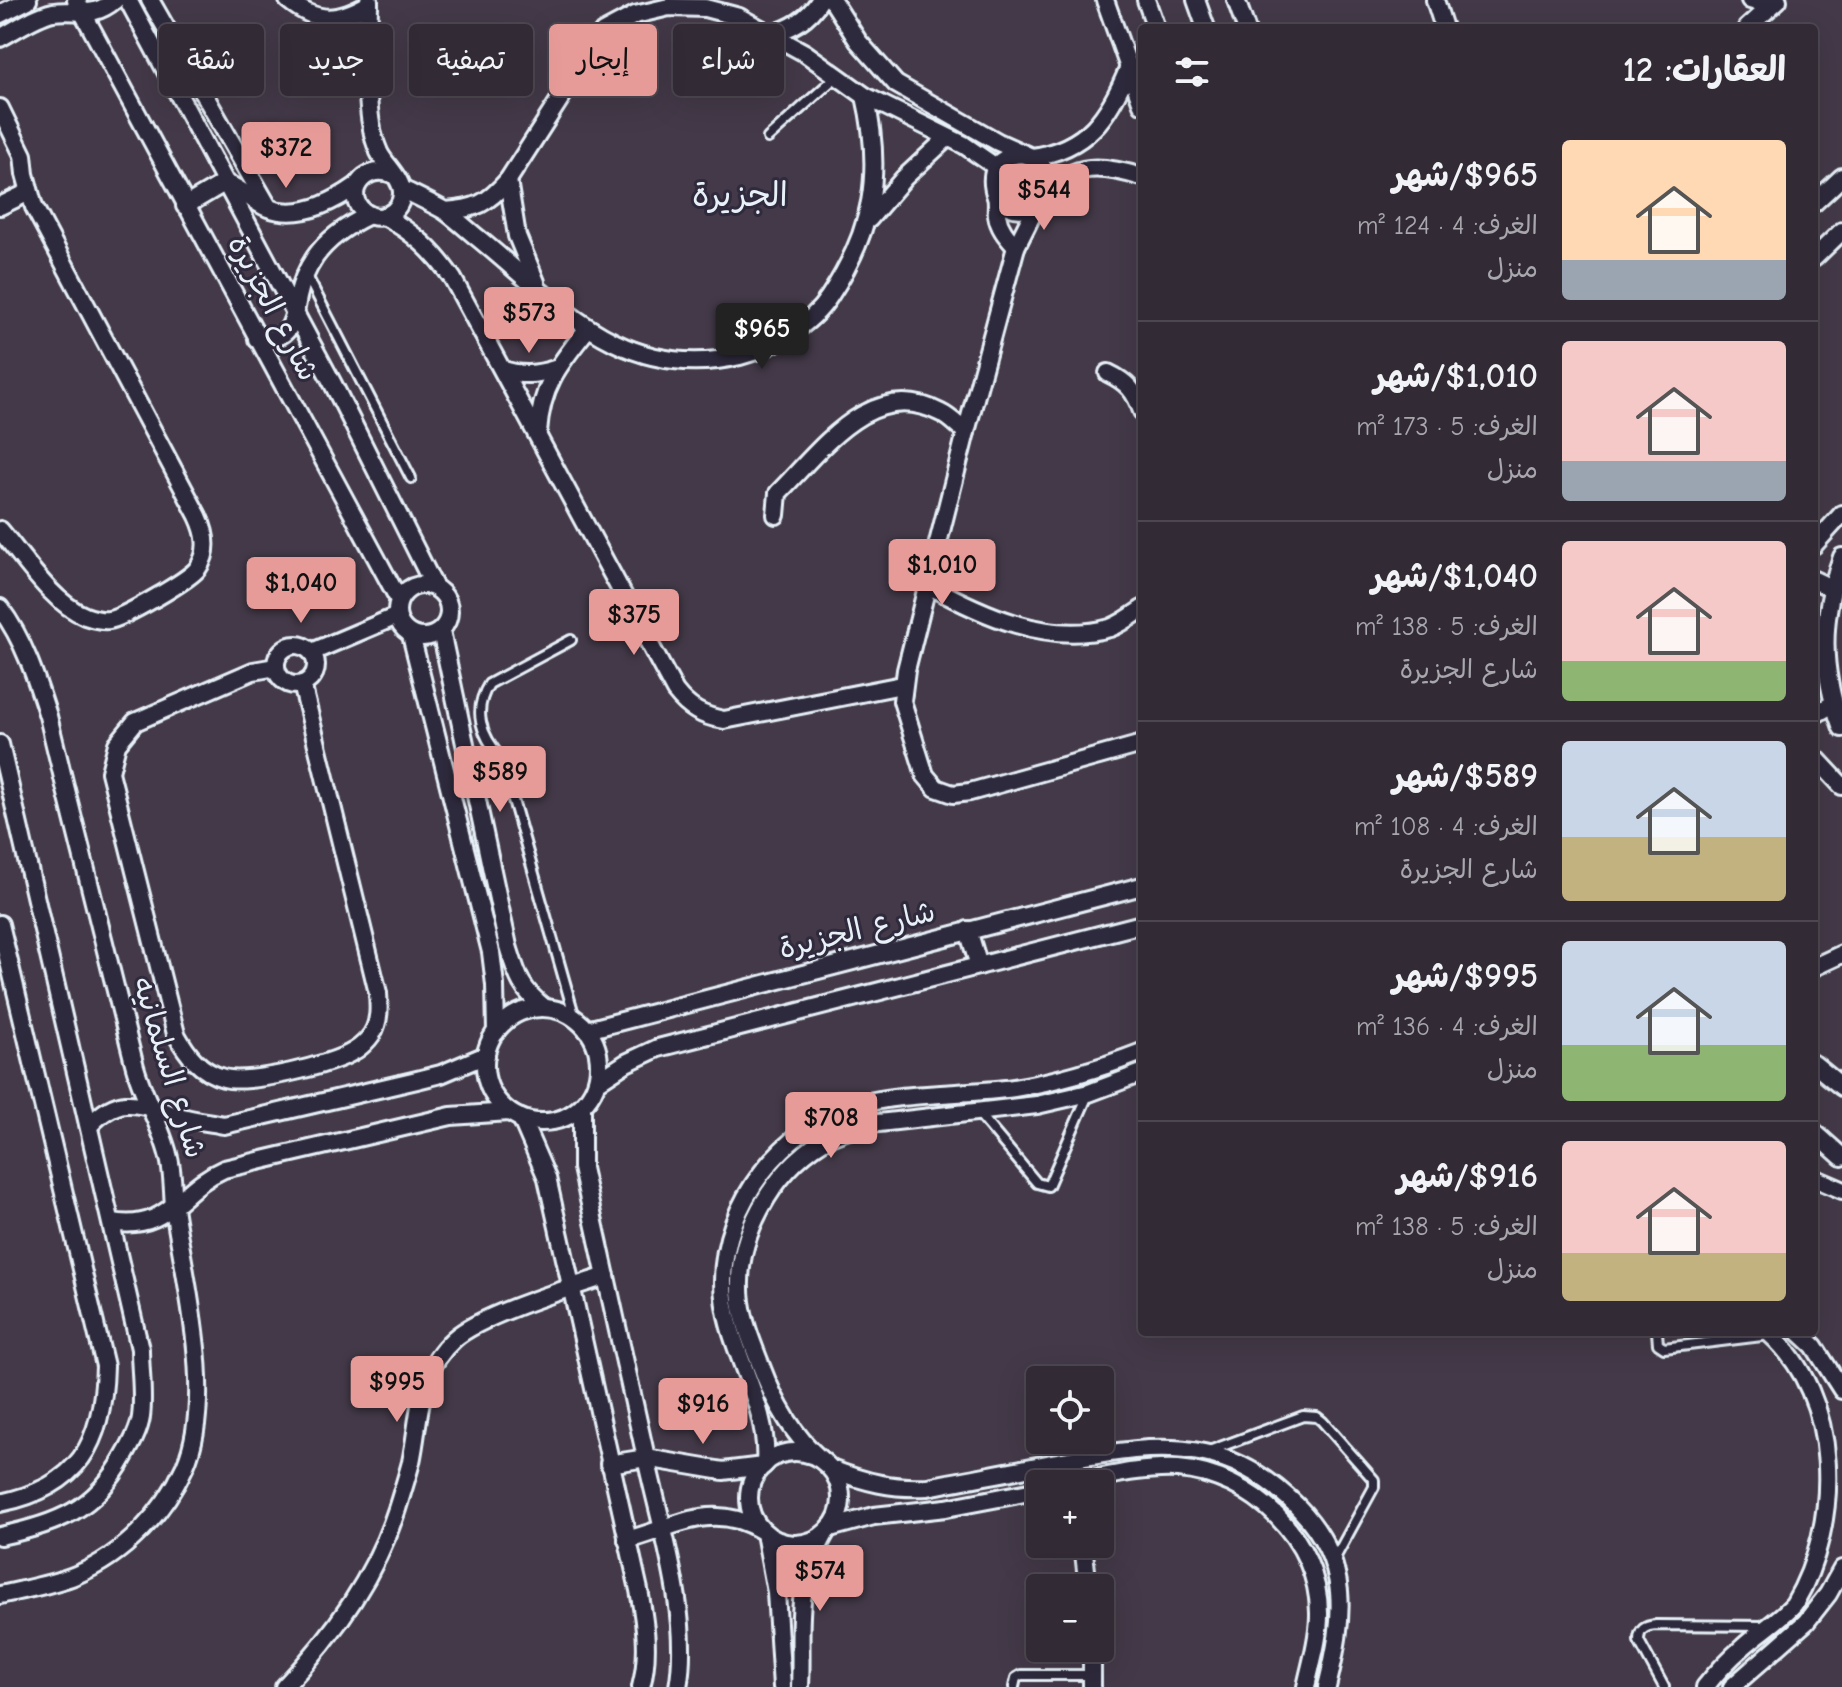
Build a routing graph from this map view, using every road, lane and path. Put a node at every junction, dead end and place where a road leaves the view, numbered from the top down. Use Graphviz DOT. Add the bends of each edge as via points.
graph roads {
  1 [pos="28,0"];
  2 [pos="115,0"];
  3 [pos="128,0"];
  4 [pos="150,0"];
  5 [pos="288,0"];
  6 [pos="820,0"];
  7 [pos="832,0"];
  8 [pos="1105,0"];
  9 [pos="1146,0"];
  10 [pos="1196,0"];
  11 [pos="1236,0"];
  12 [pos="1435,0"];
  13 [pos="1750,0"];
  14 [pos="369,2"];
  15 [pos="1775,3"];
  16 [pos="80,7"];
  17 [pos="0,14"];
  18 [pos="751,24"];
  19 [pos="1155,24"];
  20 [pos="1205,24"];
  21 [pos="1245,24"];
  22 [pos="1443,24"];
  23 [pos="1751,24"];
  24 [pos="784,30"];
  25 [pos="0,38"];
  26 [pos="784,42"];
  27 [pos="1138,51"];
  28 [pos="1127,61"];
  29 [pos="837,76"];
  30 [pos="1138,93"];
  31 [pos="865,96"];
  32 [pos="0,108"];
  33 [pos="768,138"];
  34 [pos="947,138"];
  35 [pos="1080,142"];
  36 [pos="1029,156"];
  37 [pos="996,167"];
  38 [pos="1088,168"];
  39 [pos="392,174"];
  40 [pos="1138,176"];
  41 [pos="1842,177"];
  42 [pos="508,180"];
  43 [pos="224,183"];
  44 [pos="356,186"];
  45 [pos="402,189"];
  46 [pos="29,192"];
  47 [pos="1042,197"];
  48 [pos="997,199"];
  49 [pos="1818,199"];
  50 [pos="0,206"];
  51 [pos="185,206"];
  52 [pos="269,208"];
  53 [pos="445,211"];
  54 [pos="376,216"];
  55 [pos="865,224"];
  56 [pos="1842,231"];
  57 [pos="1016,247"];
  58 [pos="1818,254"];
  59 [pos="305,274"];
  60 [pos="539,288"];
  61 [pos="295,316"];
  62 [pos="588,328"];
  63 [pos="257,339"];
  64 [pos="555,369"];
  65 [pos="503,370"];
  66 [pos="1108,373"];
  67 [pos="1138,400"];
  68 [pos="966,432"];
  69 [pos="538,435"];
  70 [pos="411,478"];
  71 [pos="1842,514"];
  72 [pos="776,515"];
  73 [pos="0,530"];
  74 [pos="1818,541"];
  75 [pos="1842,557"];
  76 [pos="1818,582"];
  77 [pos="928,585"];
  78 [pos="434,586"];
  79 [pos="1831,588"];
  80 [pos="0,608"];
  81 [pos="398,608"];
  82 [pos="1138,611"];
  83 [pos="441,631"];
  84 [pos="411,635"];
  85 [pos="571,640"];
  86 [pos="312,652"];
  87 [pos="276,667"];
  88 [pos="302,684"];
  89 [pos="902,685"];
  90 [pos="1833,704"];
  91 [pos="1818,713"];
  92 [pos="1842,728"];
  93 [pos="0,744"];
  94 [pos="1138,745"];
  95 [pos="1818,760"];
  96 [pos="2,766"];
  97 [pos="1842,786"];
  98 [pos="8,813"];
  99 [pos="1138,887"];
  100 [pos="0,924"];
  101 [pos="1138,925"];
  102 [pos="968,930"];
  103 [pos="1842,954"];
  104 [pos="1818,965"];
  105 [pos="979,966"];
  106 [pos="545,1008"];
  107 [pos="581,1024"];
  108 [pos="496,1032"];
  109 [pos="1138,1053"];
  110 [pos="486,1055"];
  111 [pos="1818,1067"];
  112 [pos="1138,1075"];
  113 [pos="597,1082"];
  114 [pos="1842,1087"];
  115 [pos="1089,1093"];
  116 [pos="150,1106"];
  117 [pos="582,1106"];
  118 [pos="978,1113"];
  119 [pos="515,1115"];
  120 [pos="90,1125"];
  121 [pos="1818,1136"];
  122 [pos="1842,1157"];
  123 [pos="1818,1180"];
  124 [pos="1842,1190"];
  125 [pos="174,1208"];
  126 [pos="112,1222"];
  127 [pos="606,1276"];
  128 [pos="573,1287"];
  129 [pos="1657,1336"];
  130 [pos="1749,1336"];
  131 [pos="1773,1336"];
  132 [pos="1803,1336"];
  133 [pos="1842,1390"];
  134 [pos="1205,1453"];
  135 [pos="646,1458"];
  136 [pos="609,1464"];
  137 [pos="825,1464"];
  138 [pos="764,1465"];
  139 [pos="1256,1474"];
  140 [pos="1114,1475"];
  141 [pos="1247,1492"];
  142 [pos="1026,1493"];
  143 [pos="0,1503"];
  144 [pos="1840,1524"];
  145 [pos="663,1530"];
  146 [pos="828,1530"];
  147 [pos="763,1532"];
  148 [pos="0,1536"];
  149 [pos="627,1540"];
  150 [pos="1333,1561"];
  151 [pos="1842,1569"];
  152 [pos="0,1595"];
  153 [pos="1770,1626"];
  154 [pos="1092,1681"];
  155 [pos="284,1687"];
  156 [pos="641,1687"];
  157 [pos="678,1687"];
  158 [pos="782,1687"];
  159 [pos="800,1687"];
  160 [pos="1014,1687"];
  161 [pos="1306,1687"];
  162 [pos="1327,1687"];
  163 [pos="1664,1687"];
  164 [pos="1705,1687"];
  165 [pos="1732,1687"];
  1 -- 17 [label="street"];
  2 -- 16 [label="street" via="99,11"];
  3 -- 43 [label="street, شارع الجزيرة"];
  4 -- 52 [label="street"];
  5 -- 14 [label="street" via="302,12 325,19 348,16"];
  6 -- 24 [label="street"];
  7 -- 36 [label="street" via="858,41 896,84"];
  8 -- 28 [label="street"];
  9 -- 19 [label="street"];
  10 -- 20 [label="street"];
  11 -- 21 [label="street"];
  12 -- 22 [label="street"];
  13 -- 15 [label="street"];
  14 -- 39 [label="street" via="372,128"];
  15 -- 23 [label="street"];
  16 -- 25 [label="street" via="41,16"];
  16 -- 51 [label="street, شارع الجزيرة"];
  18 -- 42 [label="street" via="705,8 669,7 635,15 603,32"];
  26 -- 29 [label="street"];
  27 -- 28 [label="street"];
  28 -- 30 [label="street"];
  28 -- 35 [label="street" via="1118,95"];
  29 -- 31 [label="street"];
  29 -- 33 [label="lane"];
  31 -- 34 [label="street"];
  31 -- 55 [label="street" via="874,173"];
  32 -- 46 [label="street" via="23,155"];
  34 -- 37 [label="street"];
  34 -- 55 [label="street"];
  35 -- 36 [label="street"];
  35 -- 38 [label="street"];
  36 -- 37 [label="street" via="1015,154"];
  36 -- 47 [label="street" via="1045,173"];
  37 -- 48 [label="street" via="992,183"];
  38 -- 40 [label="street"];
  38 -- 47 [label="street" via="1065,176"];
  39 -- 44 [label="street" via="371,171"];
  39 -- 45 [label="street"];
  41 -- 49 [label="street"];
  42 -- 53 [label="street" via="491,199 469,210"];
  42 -- 60 [label="street" via="517,236"];
  43 -- 51 [label="street"];
  43 -- 52 [label="street"];
  43 -- 61 [label="street, شارع الجزيرة"];
  44 -- 52 [label="street" via="315,208"];
  44 -- 54 [label="street" via="360,208"];
  45 -- 53 [label="street"];
  45 -- 54 [label="street" via="398,206"];
  46 -- 50 [label="street"];
  46 -- 73 [label="street" via="198,516 206,550 187,581 110,620 68,607"];
  47 -- 48 [label="street" via="1018,210"];
  47 -- 57 [label="street"];
  48 -- 57 [label="street" via="997,217"];
  51 -- 63 [label="street, شارع الجزيرة"];
  53 -- 60 [label="street"];
  54 -- 59 [label="street" via="349,224 331,238"];
  54 -- 65 [label="street" via="412,232 435,253"];
  55 -- 62 [label="street" via="850,265 826,302 793,332 754,352 712,362 668,362 625,350"];
  56 -- 58 [label="street"];
  57 -- 68 [label="street"];
  59 -- 61 [label="street"];
  59 -- 70 [label="lane"];
  60 -- 62 [label="street"];
  61 -- 63 [label="street" via="281,336"];
  61 -- 78 [label="street, شارع الجزيرة"];
  62 -- 64 [label="street"];
  63 -- 81 [label="street, شارع الجزيرة"];
  64 -- 65 [label="street" via="538,375"];
  64 -- 69 [label="street" via="542,401"];
  65 -- 69 [label="street"];
  66 -- 67 [label="street" via="1125,382"];
  68 -- 72 [label="street" via="942,413 913,403 883,405 855,417 778,493"];
  68 -- 77 [label="street"];
  69 -- 89 [label="street" via="687,706 724,720"];
  71 -- 74 [label="street"];
  75 -- 79 [label="street"];
  76 -- 79 [label="street"];
  77 -- 82 [label="street" via="963,605 1040,629 1081,634 1113,627"];
  77 -- 89 [label="street"];
  78 -- 81 [label="street" via="410,588"];
  78 -- 83 [label="street" via="450,610"];
  79 -- 90 [label="street" via="1824,625"];
  80 -- 116 [label="street, شارع السلمانيه" via="33,667 136,1071"];
  81 -- 84 [label="street"];
  81 -- 86 [label="street"];
  83 -- 84 [label="street"];
  83 -- 106 [label="street" via="508,946 519,982"];
  84 -- 108 [label="street" via="491,952"];
  85 -- 107 [label="lane" via="489,684 481,697 479,720 486,741 501,758"];
  86 -- 87 [label="street" via="299,645 285,648"];
  86 -- 88 [label="street" via="315,670"];
  87 -- 88 [label="street" via="285,682"];
  87 -- 88 [label="street" via="253,671 135,722 117,744 110,772 176,1034 203,1069 223,1078 244,1081 338,1059 357,1050 372,1034 379,1014"];
  89 -- 94 [label="street" via="906,717 925,775 936,788 953,794"];
  90 -- 91 [label="street"];
  90 -- 92 [label="street"];
  93 -- 96 [label="street"];
  95 -- 97 [label="street"];
  96 -- 98 [label="street"];
  98 -- 120 [label="street"];
  99 -- 102 [label="street, شارع الجزيرة"];
  100 -- 143 [label="street" via="105,1366 104,1401 82,1460 57,1483"];
  101 -- 105 [label="street"];
  102 -- 105 [label="street"];
  102 -- 107 [label="street, شارع الجزيرة"];
  103 -- 104 [label="street"];
  105 -- 113 [label="street" via="658,1048"];
  106 -- 107 [label="street"];
  106 -- 108 [label="street" via="526,1010"];
  107 -- 113 [label="street" via="596,1046"];
  108 -- 110 [label="street"];
  109 -- 138 [label="street" via="1017,1087 858,1105 830,1116 777,1153 753,1184 735,1222 723,1281 727,1316 763,1427"];
  110 -- 116 [label="street" via="441,1074 224,1125"];
  110 -- 119 [label="street" via="489,1087"];
  111 -- 114 [label="street"];
  112 -- 115 [label="street"];
  113 -- 117 [label="street"];
  115 -- 118 [label="street"];
  115 -- 118 [label="lane" via="1048,1186 1037,1183"];
  116 -- 120 [label="street" via="117,1105"];
  116 -- 125 [label="street, شارع السلمانيه" via="169,1156"];
  117 -- 119 [label="street" via="553,1121"];
  117 -- 127 [label="street" via="582,1168"];
  118 -- 137 [label="street" via="884,1122 824,1140 771,1189 756,1218 740,1278 747,1327 787,1421"];
  119 -- 125 [label="street" via="451,1116 224,1169 205,1177"];
  119 -- 128 [label="street" via="547,1178"];
  120 -- 126 [label="street"];
  121 -- 122 [label="street"];
  123 -- 124 [label="street"];
  125 -- 126 [label="street" via="145,1223"];
  125 -- 152 [label="street, شارع السلمانيه" via="194,1341 198,1419 186,1464 167,1500 111,1556 77,1575"];
  126 -- 148 [label="street" via="140,1349 141,1417 132,1443 107,1486 77,1511 42,1527"];
  127 -- 128 [label="street"];
  127 -- 135 [label="street"];
  128 -- 136 [label="street"];
  128 -- 155 [label="street" via="481,1322 456,1336 437,1357 424,1383 411,1461 379,1555 344,1617"];
  129 -- 130 [label="lane" via="1664,1348"];
  131 -- 144 [label="street" via="1818,1387 1832,1419 1840,1453"];
  132 -- 133 [label="street"];
  134 -- 137 [label="street" via="1122,1452 914,1488 871,1484"];
  134 -- 139 [label="street"];
  134 -- 150 [label="lane" via="1303,1416 1317,1417 1374,1480"];
  135 -- 136 [label="street"];
  135 -- 138 [label="street" via="723,1471"];
  135 -- 145 [label="street"];
  136 -- 149 [label="street"];
  137 -- 138 [label="street" via="806,1453 791,1452"];
  137 -- 146 [label="street" via="841,1493 837,1518"];
  138 -- 147 [label="street" via="749,1497"];
  139 -- 141 [label="street"];
  139 -- 150 [label="street" via="1303,1512"];
  140 -- 141 [label="street" via="1176,1469 1214,1476"];
  141 -- 161 [label="street" via="1287,1527 1310,1566 1319,1615"];
  142 -- 146 [label="street" via="874,1516"];
  144 -- 153 [label="street" via="1813,1580"];
  145 -- 147 [label="street" via="725,1515"];
  145 -- 149 [label="street"];
  145 -- 157 [label="street" via="680,1622"];
  146 -- 147 [label="street" via="795,1544"];
  146 -- 159 [label="street" via="801,1595"];
  147 -- 158 [label="street" via="776,1592"];
  149 -- 156 [label="street" via="647,1631"];
  150 -- 162 [label="street" via="1341,1619"];
  151 -- 165 [label="street" via="1806,1622"];
  153 -- 163 [label="lane" via="1645,1627 1639,1641"];
  153 -- 164 [label="street"];
  154 -- 160 [label="lane" via="1021,1675"];
}
